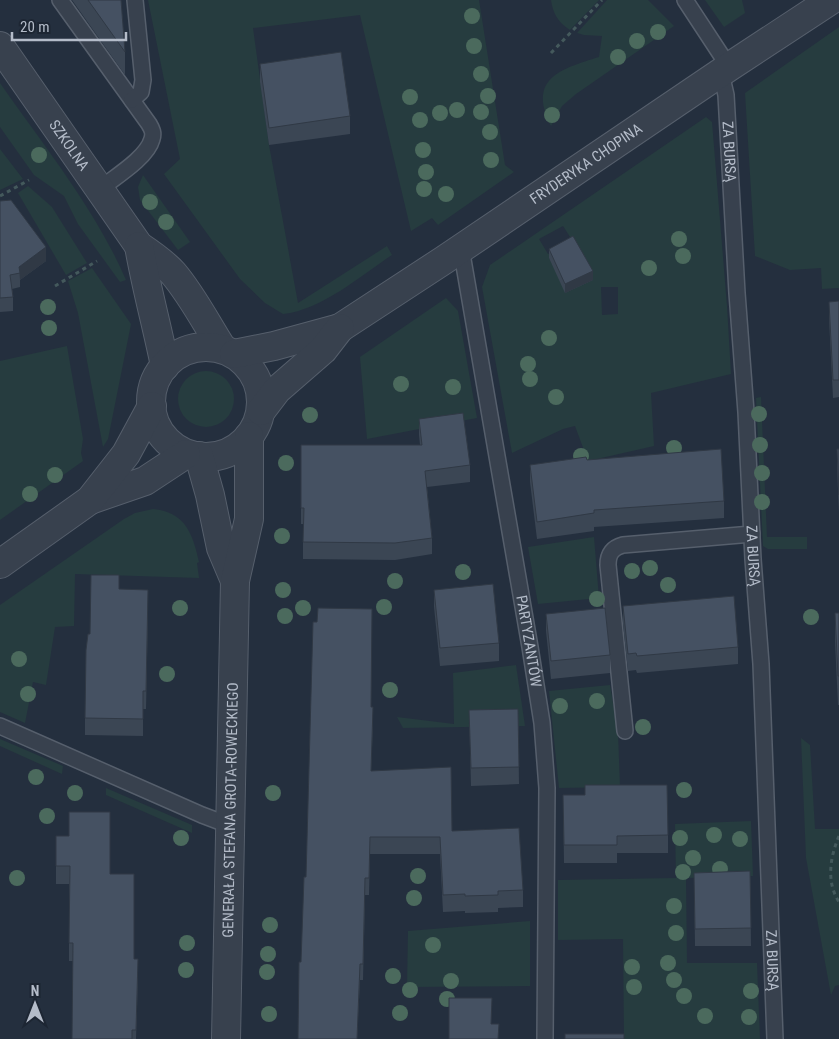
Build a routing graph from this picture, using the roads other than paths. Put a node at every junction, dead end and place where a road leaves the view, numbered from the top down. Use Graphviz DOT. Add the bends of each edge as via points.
graph roads {
  1 [pos="60,0"];
  2 [pos="136,0"];
  3 [pos="684,0"];
  4 [pos="831,0"];
  5 [pos="0,46"];
  6 [pos="724,70"];
  7 [pos="132,100"];
  8 [pos="100,189"];
  9 [pos="139,246"];
  10 [pos="461,248"];
  11 [pos="340,328"];
  12 [pos="228,351"];
  13 [pos="165,366"];
  14 [pos="152,406"];
  15 [pos="261,411"];
  16 [pos="249,436"];
  17 [pos="192,455"];
  18 [pos="90,500"];
  19 [pos="752,534"];
  20 [pos="0,564"];
  21 [pos="236,582"];
  22 [pos="0,726"];
  23 [pos="625,731"];
  24 [pos="230,826"];
  25 [pos="226,1039"];
  26 [pos="545,1039"];
  27 [pos="775,1039"];
  1 -- 7 [label="lane"];
  2 -- 7 [label="lane" via="143,80 141,92"];
  3 -- 6 [label="lane, ZA BURSĄ"];
  4 -- 6 [label="street, FRYDERYKA CHOPINA"];
  5 -- 8 [label="street, SZKOLNA"];
  6 -- 10 [label="street, FRYDERYKA CHOPINA"];
  6 -- 19 [label="lane, ZA BURSĄ"];
  7 -- 8 [label="lane" via="153,131 153,138 140,157"];
  8 -- 9 [label="street, SZKOLNA"];
  9 -- 12 [label="street" via="161,262 181,283"];
  9 -- 13 [label="street" via="146,291"];
  10 -- 11 [label="street, FRYDERYKA CHOPINA"];
  10 -- 26 [label="lane, PARTYZANTÓW" via="542,723 547,788"];
  11 -- 12 [label="street" via="274,346"];
  11 -- 15 [label="street" via="323,350 277,390"];
  12 -- 13 [label="street" via="195,348 183,352"];
  12 -- 15 [label="street" via="248,366 256,377"];
  13 -- 14 [label="street" via="154,384"];
  14 -- 17 [label="street" via="152,413 166,439 180,451"];
  14 -- 18 [label="street" via="126,454"];
  15 -- 16 [label="street"];
  16 -- 17 [label="street" via="230,452 219,456"];
  16 -- 21 [label="street" via="249,519"];
  17 -- 18 [label="street" via="145,481"];
  17 -- 21 [label="street" via="210,496 221,548"];
  18 -- 20 [label="street"];
  19 -- 23 [label="lane" via="623,545 611,552 608,565"];
  19 -- 27 [label="lane, ZA BURSĄ" via="762,684"];
  21 -- 24 [label="street, GENERAŁA STEFANA GROTA-ROWECKIEGO"];
  22 -- 24 [label="lane"];
  24 -- 25 [label="street, GENERAŁA STEFANA GROTA-ROWECKIEGO"];
}
